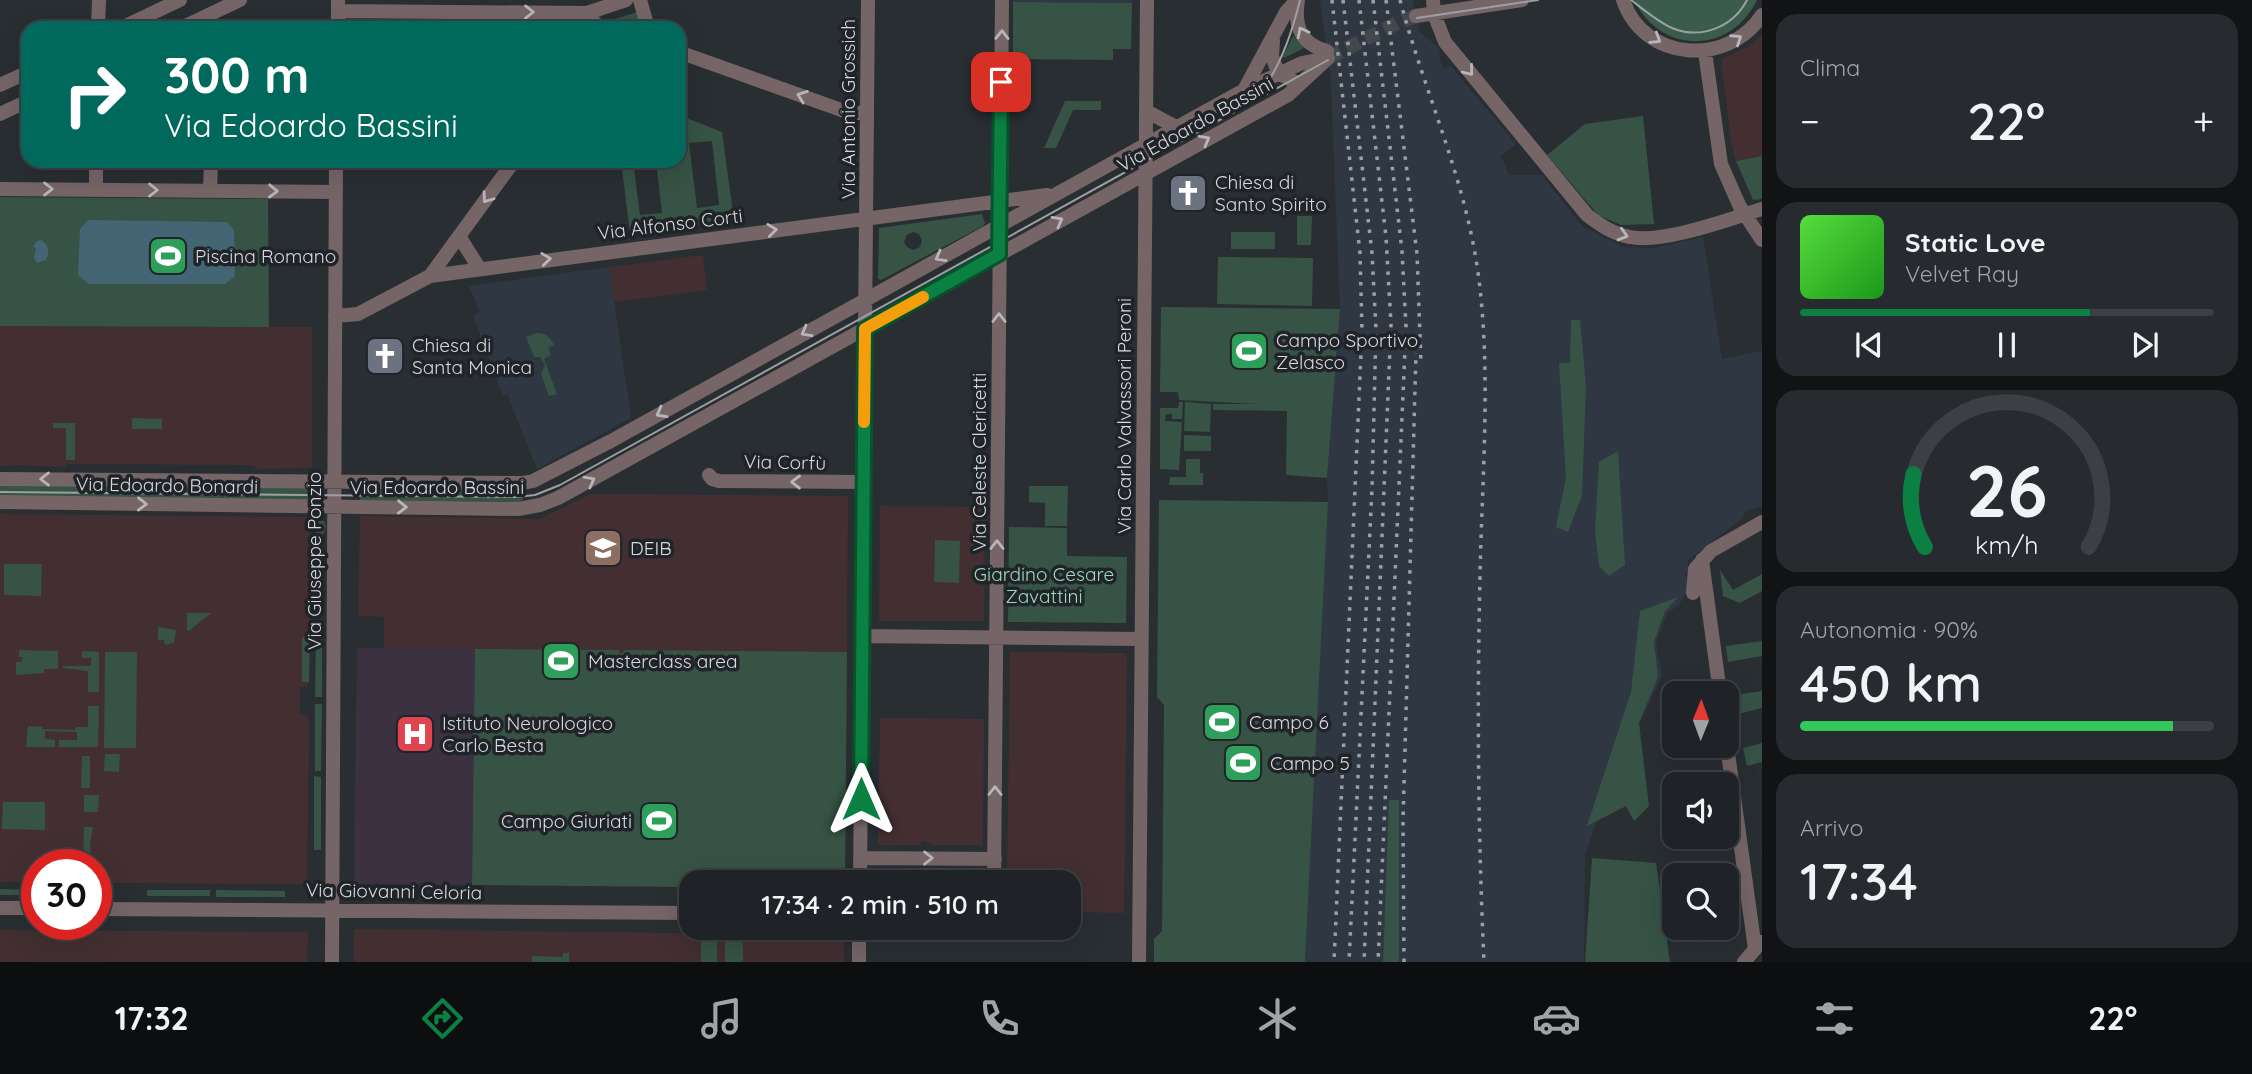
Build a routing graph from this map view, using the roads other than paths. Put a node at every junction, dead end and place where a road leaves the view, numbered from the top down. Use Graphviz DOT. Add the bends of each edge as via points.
graph roads {
  1 [pos="99,0"];
  2 [pos="180,0"];
  3 [pos="240,0"];
  4 [pos="626,0"];
  5 [pos="640,0"];
  6 [pos="868,0"];
  7 [pos="1002,0"];
  8 [pos="1147,0"];
  9 [pos="1297,0"];
  10 [pos="1522,0"];
  11 [pos="1623,0"];
  12 [pos="338,5"];
  13 [pos="1434,7"];
  14 [pos="587,13"];
  15 [pos="1762,15"];
  16 [pos="1416,16"];
  17 [pos="98,21"];
  18 [pos="136,21"];
  19 [pos="212,21"];
  20 [pos="593,21"];
  21 [pos="646,21"];
  22 [pos="1273,35"];
  23 [pos="1327,51"];
  24 [pos="1705,51"];
  25 [pos="686,54"];
  26 [pos="1278,73"];
  27 [pos="21,75"];
  28 [pos="1299,84"];
  29 [pos="0,85"];
  30 [pos="1244,90"];
  31 [pos="21,104"];
  32 [pos="1146,111"];
  33 [pos="0,114"];
  34 [pos="867,114"];
  35 [pos="1176,127"];
  36 [pos="1146,144"];
  37 [pos="96,168"];
  38 [pos="211,168"];
  39 [pos="337,168"];
  40 [pos="509,168"];
  41 [pos="1145,173"];
  42 [pos="0,189"];
  43 [pos="1117,189"];
  44 [pos="96,190"];
  45 [pos="210,190"];
  46 [pos="336,192"];
  47 [pos="1055,194"];
  48 [pos="1000,201"];
  49 [pos="1145,206"];
  50 [pos="1762,209"];
  51 [pos="1745,214"];
  52 [pos="866,218"];
  53 [pos="1000,224"];
  54 [pos="459,236"];
  55 [pos="1762,240"];
  56 [pos="999,254"];
  57 [pos="479,268"];
  58 [pos="430,275"];
  59 [pos="865,299"];
  60 [pos="335,316"];
  61 [pos="865,329"];
  62 [pos="628,431"];
  63 [pos="639,455"];
  64 [pos="709,475"];
  65 [pos="0,479"];
  66 [pos="334,481"];
  67 [pos="533,481"];
  68 [pos="864,482"];
  69 [pos="0,502"];
  70 [pos="540,505"];
  71 [pos="334,506"];
  72 [pos="1762,522"];
  73 [pos="1702,560"];
  74 [pos="1693,593"];
  75 [pos="862,636"];
  76 [pos="997,638"];
  77 [pos="1141,639"];
  78 [pos="1718,681"];
  79 [pos="1729,758"];
  80 [pos="861,858"];
  81 [pos="995,859"];
  82 [pos="860,870"];
  83 [pos="994,870"];
  84 [pos="0,908"];
  85 [pos="21,908"];
  86 [pos="112,909"];
  87 [pos="332,909"];
  88 [pos="679,913"];
  89 [pos="859,940"];
  90 [pos="1758,945"];
  91 [pos="332,962"];
  92 [pos="859,962"];
  93 [pos="1139,962"];
  94 [pos="1744,962"];
  1 -- 17 [label="street"];
  2 -- 18 [label="street"];
  3 -- 19 [label="street"];
  4 -- 14 [label="street"];
  5 -- 21 [label="street"];
  6 -- 34 [label="street, Via Antonio Grossich"];
  48 -- 7 [label="street, one-way"];
  8 -- 32 [label="street, Via Carlo Valvassori Peroni"];
  9 -- 22 [label="street"];
  23 -- 9 [label="street, one-way" via="1310,44 1300,33"];
  10 -- 13 [label="street"];
  11 -- 24 [label="street, one-way" via="1638,26 1657,41 1680,50"];
  12 -- 14 [label="street, one-way"];
  13 -- 16 [label="street"];
  13 -- 51 [label="street, one-way" via="1445,42 1599,225 1616,234 1647,239"];
  14 -- 20 [label="street"];
  24 -- 15 [label="street, one-way" via="1742,37"];
  22 -- 26 [label="street" via="1272,56"];
  22 -- 30 [label="street"];
  24 -- 51 [label="street" via="1718,154"];
  34 -- 25 [label="street, one-way" via="845,111"];
  26 -- 28 [label="street"];
  26 -- 28 [label="street, Via Edoardo Bassini" via="1328,58"];
  26 -- 30 [label="street, Via Edoardo Bassini"];
  27 -- 29 [label="street"];
  41 -- 28 [label="street, Via Edoardo Bassini, one-way" via="1288,95"];
  30 -- 35 [label="street, Via Edoardo Bassini"];
  31 -- 33 [label="street"];
  32 -- 35 [label="street, Via Edoardo Bassini"];
  32 -- 36 [label="street, Via Carlo Valvassori Peroni"];
  34 -- 52 [label="street, Via Antonio Grossich"];
  35 -- 36 [label="street, Via Edoardo Bassini"];
  36 -- 41 [label="street, Via Carlo Valvassori Peroni"];
  36 -- 47 [label="street, Via Edoardo Bassini"];
  37 -- 44 [label="street"];
  38 -- 45 [label="street"];
  39 -- 46 [label="street, Via Giuseppe Ponzio"];
  40 -- 54 [label="street, one-way"];
  41 -- 43 [label="street, Via Edoardo Bassini"];
  41 -- 49 [label="street, Via Carlo Valvassori Peroni"];
  42 -- 44 [label="street, one-way"];
  43 -- 49 [label="street"];
  56 -- 43 [label="street, Via Edoardo Bassini, one-way"];
  44 -- 45 [label="street, one-way"];
  45 -- 46 [label="street, one-way"];
  46 -- 60 [label="street, Via Giuseppe Ponzio"];
  47 -- 48 [label="street, Via Edoardo Bassini"];
  47 -- 53 [label="street, Via Edoardo Bassini"];
  48 -- 52 [label="street, Via Edoardo Bassini"];
  48 -- 53 [label="street"];
  49 -- 77 [label="street, Via Carlo Valvassori Peroni"];
  50 -- 51 [label="street"];
  51 -- 55 [label="street"];
  57 -- 52 [label="street, Via Alfonso Corti, one-way"];
  52 -- 59 [label="street"];
  53 -- 56 [label="street"];
  53 -- 59 [label="street, Via Edoardo Bassini, one-way"];
  54 -- 57 [label="street"];
  54 -- 58 [label="street"];
  56 -- 61 [label="street, Via Edoardo Bassini"];
  76 -- 56 [label="street, Via Celeste Clericetti, one-way"];
  57 -- 58 [label="street, Via Alfonso Corti"];
  58 -- 60 [label="street, Via Alfonso Corti" via="358,314"];
  59 -- 61 [label="street"];
  59 -- 62 [label="street, Via Edoardo Bassini, one-way"];
  60 -- 66 [label="street, Via Giuseppe Ponzio"];
  61 -- 63 [label="street, Via Edoardo Bassini"];
  61 -- 68 [label="street"];
  62 -- 63 [label="street"];
  62 -- 67 [label="street, Via Edoardo Bassini"];
  70 -- 63 [label="street, Via Edoardo Bassini, one-way"];
  68 -- 64 [label="street, Via Corfù, one-way" via="715,481"];
  66 -- 65 [label="street, Via Edoardo Bonardi, one-way"];
  66 -- 67 [label="street, Via Edoardo Bassini"];
  66 -- 71 [label="street, Via Giuseppe Ponzio"];
  67 -- 70 [label="street, Via Edoardo Bassini"];
  68 -- 75 [label="street"];
  69 -- 71 [label="street, Via Edoardo Bonardi, one-way"];
  71 -- 70 [label="street, Via Edoardo Bassini, one-way" via="518,509"];
  71 -- 87 [label="street, Via Giuseppe Ponzio"];
  72 -- 73 [label="street"];
  73 -- 74 [label="street" via="1694,573"];
  73 -- 78 [label="street"];
  75 -- 76 [label="street"];
  75 -- 80 [label="street"];
  76 -- 77 [label="street"];
  81 -- 76 [label="street, Via Celeste Clericetti, one-way"];
  77 -- 93 [label="street, Via Carlo Valvassori Peroni"];
  79 -- 90 [label="street"];
  80 -- 81 [label="street, one-way"];
  80 -- 82 [label="street"];
  81 -- 83 [label="street, Via Celeste Clericetti"];
  84 -- 85 [label="street"];
  86 -- 87 [label="street, Via Giovanni Celoria"];
  87 -- 88 [label="street, Via Giovanni Celoria"];
  87 -- 91 [label="street, Via Giuseppe Ponzio"];
  89 -- 92 [label="street"];
  90 -- 94 [label="street"];
}
